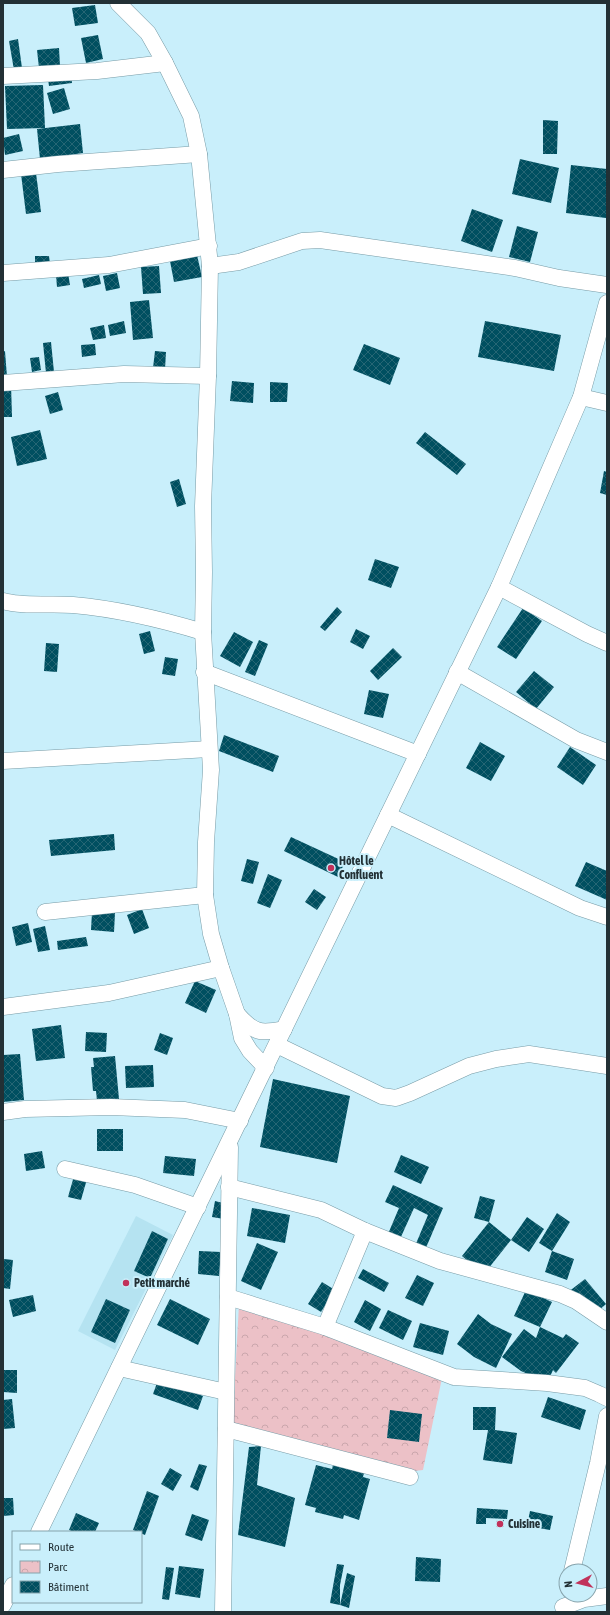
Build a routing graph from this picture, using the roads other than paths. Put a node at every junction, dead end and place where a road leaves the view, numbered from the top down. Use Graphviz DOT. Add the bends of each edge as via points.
graph roads {
  1 [pos="118,3"];
  2 [pos="165,63"];
  3 [pos="3,76"];
  4 [pos="199,154"];
  5 [pos="3,170"];
  6 [pos="209,246"];
  7 [pos="210,266"];
  8 [pos="3,273"];
  9 [pos="607,285"];
  10 [pos="606,309"];
  11 [pos="208,376"];
  12 [pos="3,383"];
  13 [pos="581,397"];
  14 [pos="607,403"];
  15 [pos="499,587"];
  16 [pos="3,601"];
  17 [pos="203,632"];
  18 [pos="607,643"];
  19 [pos="204,672"];
  20 [pos="457,672"];
  21 [pos="209,750"];
  22 [pos="607,752"];
  23 [pos="418,754"];
  24 [pos="3,761"];
  25 [pos="388,815"];
  26 [pos="205,895"];
  27 [pos="45,912"];
  28 [pos="607,917"];
  29 [pos="221,968"];
  30 [pos="3,1007"];
  31 [pos="237,1014"];
  32 [pos="284,1029"];
  33 [pos="277,1045"];
  34 [pos="607,1066"];
  35 [pos="266,1068"];
  36 [pos="3,1112"];
  37 [pos="240,1121"];
  38 [pos="230,1141"];
  39 [pos="65,1169"];
  40 [pos="229,1187"];
  41 [pos="198,1207"];
  42 [pos="365,1231"];
  43 [pos="228,1297"];
  44 [pos="607,1322"];
  45 [pos="325,1328"];
  46 [pos="119,1368"];
  47 [pos="226,1392"];
  48 [pos="607,1398"];
  49 [pos="607,1416"];
  50 [pos="226,1429"];
  51 [pos="410,1477"];
  52 [pos="39,1531"];
  53 [pos="574,1563"];
  54 [pos="12,1587"];
  55 [pos="607,1596"];
  56 [pos="563,1604"];
  57 [pos="3,1606"];
  58 [pos="223,1612"];
  1 -- 2 [label="street" via="148,33"];
  2 -- 3 [label="street" via="97,71"];
  2 -- 4 [label="street" via="191,116"];
  4 -- 5 [label="street"];
  4 -- 6 [label="street"];
  6 -- 7 [label="street"];
  6 -- 8 [label="street" via="109,265"];
  7 -- 9 [label="street" via="239,262 302,241 320,240 515,268"];
  7 -- 11 [label="street"];
  10 -- 13 [label="street"];
  11 -- 12 [label="street" via="124,374"];
  11 -- 17 [label="street" via="202,506"];
  13 -- 14 [label="street"];
  13 -- 15 [label="street"];
  15 -- 18 [label="street"];
  15 -- 20 [label="street"];
  16 -- 17 [label="street" via="12,604 56,603 105,608 157,618"];
  17 -- 19 [label="street"];
  19 -- 21 [label="street"];
  19 -- 23 [label="street"];
  20 -- 22 [label="street" via="576,740"];
  20 -- 23 [label="street"];
  21 -- 24 [label="street"];
  21 -- 26 [label="street" via="211,791 206,842"];
  23 -- 25 [label="street"];
  25 -- 28 [label="street" via="580,908"];
  25 -- 32 [label="street"];
  26 -- 27 [label="street"];
  26 -- 29 [label="street" via="211,934"];
  29 -- 30 [label="street" via="109,993"];
  29 -- 31 [label="street"];
  31 -- 32 [label="street" via="249,1028 258,1031"];
  31 -- 35 [label="street" via="242,1038 250,1052"];
  32 -- 33 [label="street"];
  33 -- 34 [label="street" via="382,1096 396,1098 469,1066 502,1058 529,1054"];
  33 -- 35 [label="street"];
  35 -- 37 [label="street"];
  36 -- 37 [label="street" via="111,1107 185,1110"];
  37 -- 38 [label="street"];
  38 -- 40 [label="street"];
  38 -- 41 [label="street"];
  39 -- 41 [label="street" via="134,1185"];
  40 -- 42 [label="street" via="321,1210"];
  40 -- 43 [label="street"];
  41 -- 46 [label="street"];
  42 -- 44 [label="street" via="440,1261 560,1294 576,1301"];
  42 -- 45 [label="street"];
  43 -- 45 [label="street"];
  43 -- 47 [label="street"];
  45 -- 48 [label="street" via="454,1377 585,1388"];
  46 -- 47 [label="street"];
  46 -- 52 [label="street"];
  47 -- 50 [label="street"];
  49 -- 53 [label="street"];
  50 -- 51 [label="street"];
  50 -- 58 [label="street"];
  54 -- 57 [label="street"];
  55 -- 56 [label="street"];
}
